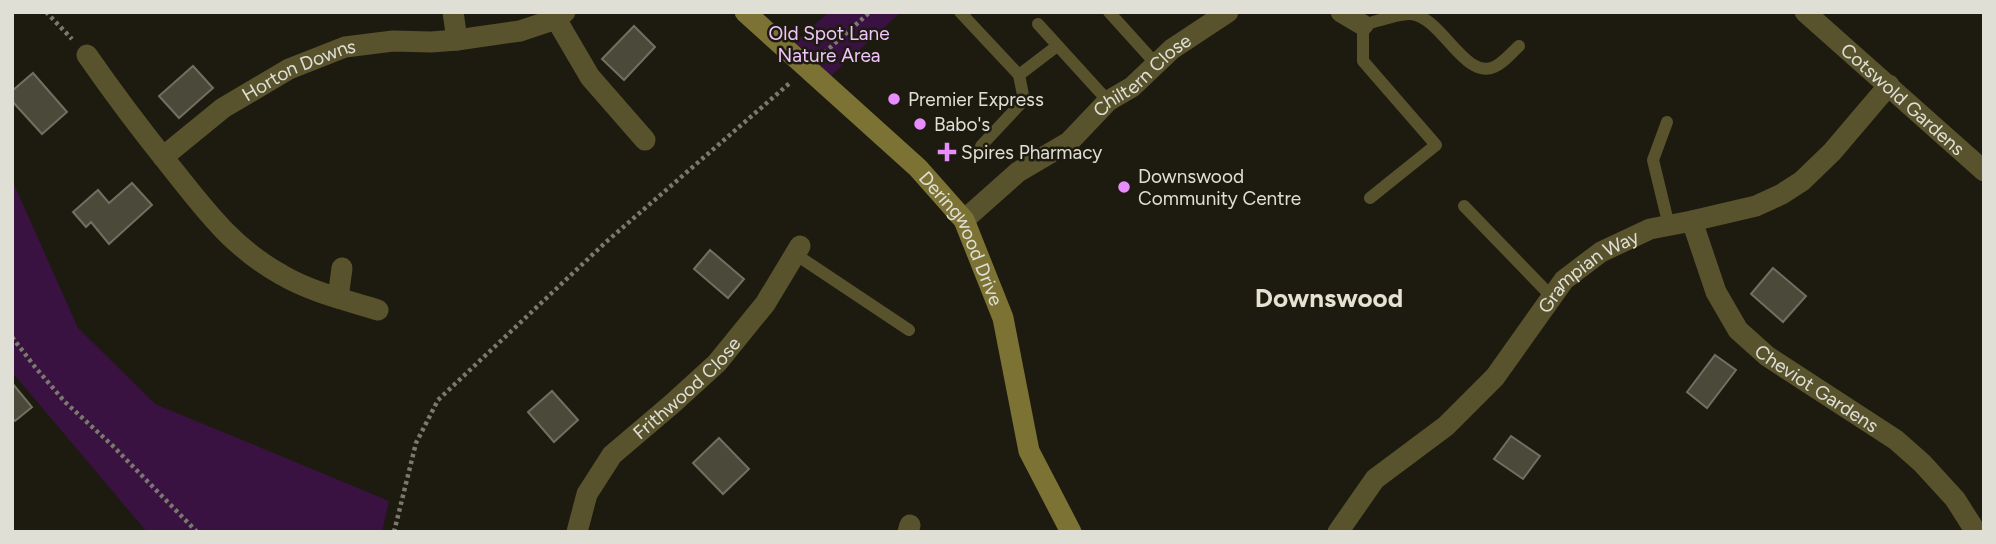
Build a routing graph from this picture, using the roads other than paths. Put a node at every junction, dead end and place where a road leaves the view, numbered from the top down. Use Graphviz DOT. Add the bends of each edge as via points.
graph roads {
  1 [pos="453,12"];
  2 [pos="746,12"];
  3 [pos="960,12"];
  4 [pos="1110,12"];
  5 [pos="1228,12"];
  6 [pos="1340,12"];
  7 [pos="1805,12"];
  8 [pos="560,16"];
  9 [pos="1830,20"];
  10 [pos="1038,24"];
  11 [pos="1363,25"];
  12 [pos="457,40"];
  13 [pos="1058,46"];
  14 [pos="1519,46"];
  15 [pos="87,55"];
  16 [pos="1156,64"];
  17 [pos="1019,75"];
  18 [pos="1889,85"];
  19 [pos="1108,102"];
  20 [pos="1667,122"];
  21 [pos="645,140"];
  22 [pos="981,146"];
  23 [pos="163,158"];
  24 [pos="1984,171"];
  25 [pos="1370,198"];
  26 [pos="1464,206"];
  27 [pos="964,220"];
  28 [pos="1692,222"];
  29 [pos="1669,226"];
  30 [pos="798,250"];
  31 [pos="342,268"];
  32 [pos="1552,297"];
  33 [pos="338,298"];
  34 [pos="378,310"];
  35 [pos="909,330"];
  36 [pos="577,532"];
  37 [pos="1071,532"];
  38 [pos="1338,532"];
  39 [pos="1976,532"];
  1 -- 12 [label="street"];
  2 -- 27 [label="street, Deringwood Drive" via="918,168"];
  3 -- 17 [label="lane"];
  4 -- 16 [label="lane"];
  5 -- 16 [label="street, Chiltern Close"];
  6 -- 11 [label="street"];
  7 -- 9 [label="street, Cotswold Gardens"];
  8 -- 12 [label="street, Horton Downs" via="520,31"];
  8 -- 21 [label="street, Horton Downs" via="590,77"];
  9 -- 18 [label="street, Cotswold Gardens"];
  10 -- 13 [label="lane"];
  11 -- 14 [label="lane" via="1409,13 1422,17 1479,68 1492,68"];
  11 -- 25 [label="lane" via="1363,61 1436,145"];
  12 -- 23 [label="street, Horton Downs" via="345,47 311,60 223,108"];
  13 -- 17 [label="lane"];
  13 -- 19 [label="lane"];
  15 -- 23 [label="street"];
  16 -- 19 [label="street, Chiltern Close"];
  17 -- 22 [label="lane" via="1024,100"];
  18 -- 24 [label="street, Cotswold Gardens"];
  18 -- 28 [label="street, Grampian Way" via="1802,181 1756,206"];
  19 -- 27 [label="street, Chiltern Close" via="1069,142 1018,172"];
  20 -- 29 [label="lane" via="1653,160"];
  23 -- 33 [label="street" via="215,222 248,253 283,276"];
  26 -- 32 [label="lane"];
  27 -- 37 [label="street, Deringwood Drive" via="1003,318 1029,451"];
  28 -- 29 [label="street, Grampian Way"];
  28 -- 39 [label="street, Cheviot Gardens" via="1716,292 1738,330 1768,356 1896,440 1955,499"];
  29 -- 32 [label="street, Grampian Way" via="1650,229 1601,253 1563,280"];
  30 -- 35 [label="lane"];
  30 -- 36 [label="street, Frithwood Close" via="765,304 717,363 612,455 587,494"];
  31 -- 33 [label="street"];
  32 -- 38 [label="street, Grampian Way" via="1495,377 1446,426 1375,479"];
  33 -- 34 [label="street"];
}
